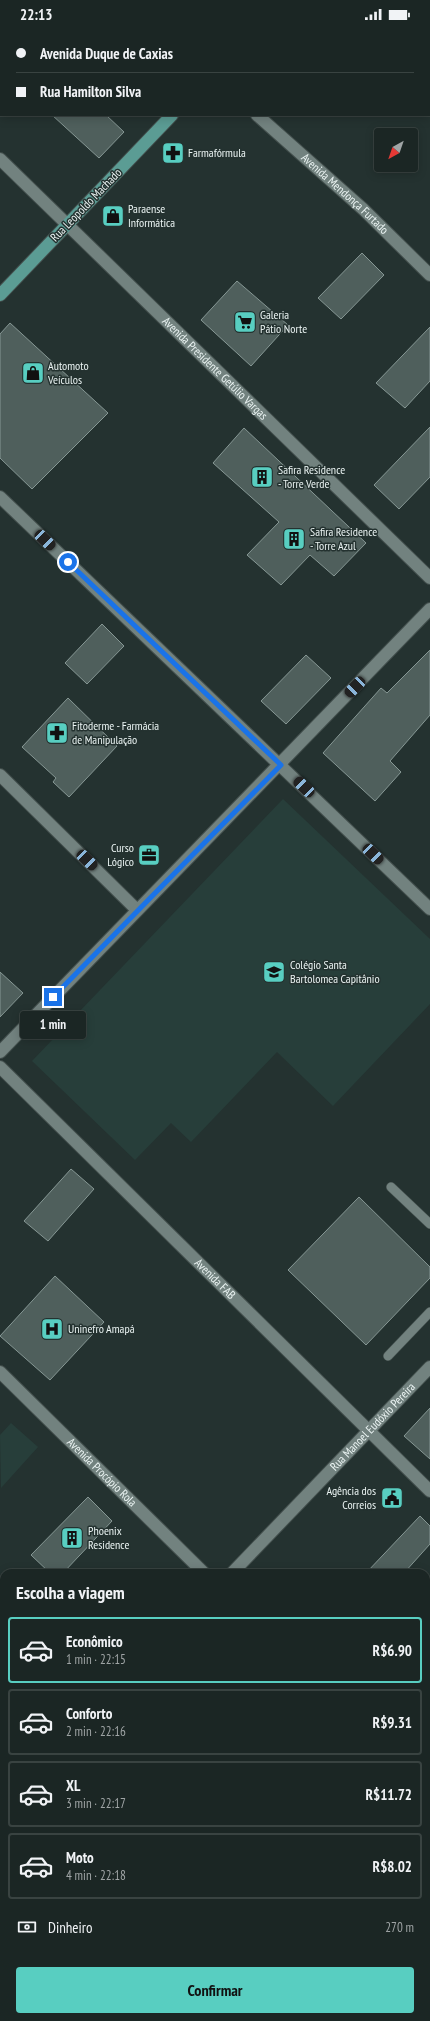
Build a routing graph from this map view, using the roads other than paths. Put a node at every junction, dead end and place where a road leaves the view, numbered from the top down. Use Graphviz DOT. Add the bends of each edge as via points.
graph roads {
  1 [pos="171,116"];
  2 [pos="258,116"];
  3 [pos="0,159"];
  4 [pos="68,224"];
  5 [pos="430,275"];
  6 [pos="0,295"];
  7 [pos="0,497"];
  8 [pos="430,578"];
  9 [pos="430,609"];
  10 [pos="281,765"];
  11 [pos="0,775"];
  12 [pos="430,909"];
  13 [pos="137,910"];
  14 [pos="0,1052"];
  15 [pos="0,1067"];
  16 [pos="391,1187"];
  17 [pos="430,1224"];
  18 [pos="430,1312"];
  19 [pos="388,1356"];
  20 [pos="430,1367"];
  21 [pos="0,1372"];
  22 [pos="368,1431"];
  23 [pos="430,1491"];
  24 [pos="200,1569"];
  25 [pos="236,1569"];
  1 -- 4 [label="main road, Rua Leopoldo Machado"];
  2 -- 5 [label="street, Avenida Mendonça Furtado" via="363,209"];
  3 -- 4 [label="street, Avenida Presidente Getúlio Vargas"];
  4 -- 6 [label="main road, Rua Leopoldo Machado"];
  4 -- 8 [label="street, Avenida Presidente Getúlio Vargas"];
  7 -- 10 [label="street"];
  9 -- 10 [label="street"];
  10 -- 12 [label="street"];
  10 -- 13 [label="street"];
  11 -- 13 [label="street"];
  13 -- 14 [label="street"];
  15 -- 22 [label="street, Avenida FAB"];
  16 -- 17 [label="lane"];
  18 -- 19 [label="lane"];
  20 -- 22 [label="street, Rua Manoel Eudóxio Pereira"];
  21 -- 24 [label="street, Avenida Procópio Rola"];
  22 -- 23 [label="street, Avenida FAB"];
  22 -- 25 [label="street, Rua Manoel Eudóxio Pereira"];
}
